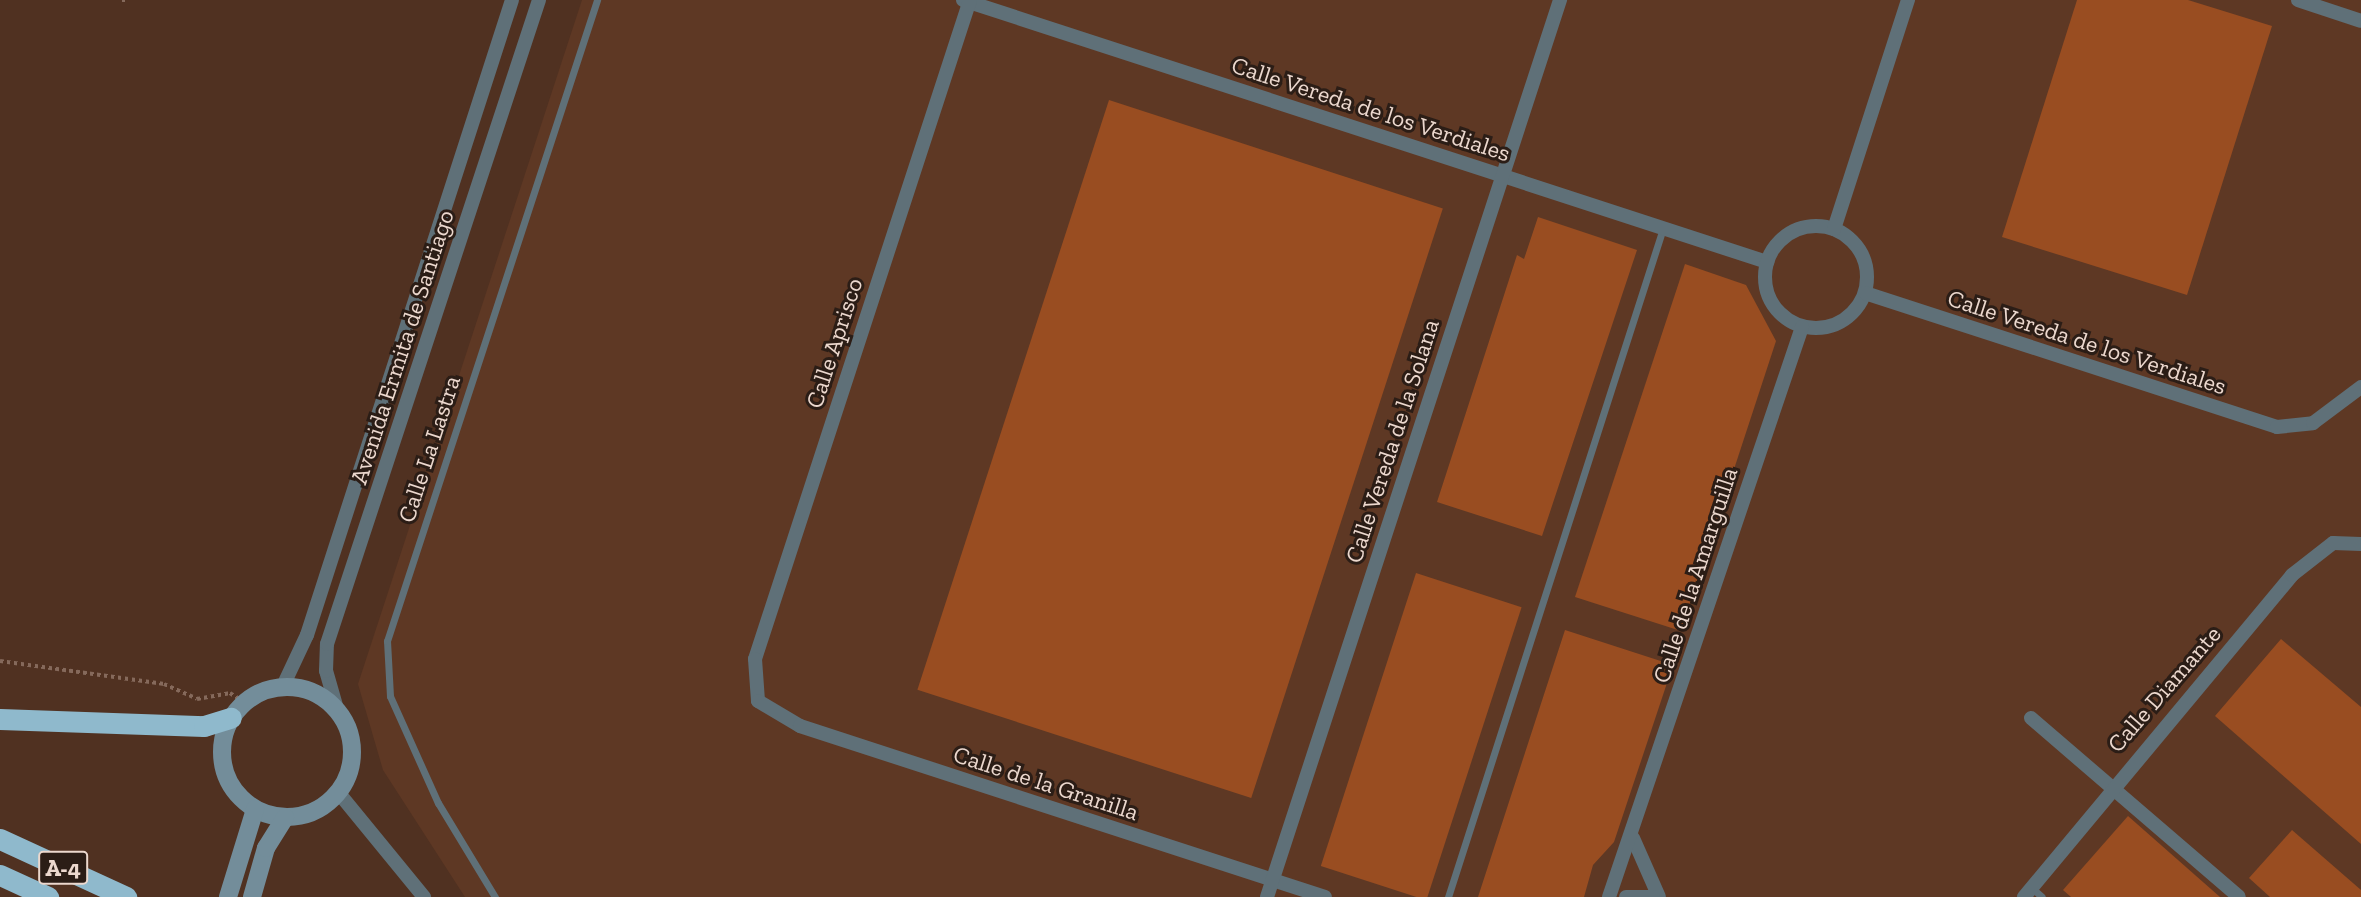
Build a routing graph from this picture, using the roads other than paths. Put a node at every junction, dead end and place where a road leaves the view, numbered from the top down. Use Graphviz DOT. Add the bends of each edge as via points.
graph roads {
  1 [pos="512,0"];
  2 [pos="539,0"];
  3 [pos="597,0"];
  4 [pos="1560,0"];
  5 [pos="1908,0"];
  6 [pos="2298,0"];
  7 [pos="967,1"];
  8 [pos="2361,21"];
  9 [pos="1502,176"];
  10 [pos="1663,228"];
  11 [pos="1834,229"];
  12 [pos="1767,262"];
  13 [pos="1865,293"];
  14 [pos="1802,327"];
  15 [pos="2361,387"];
  16 [pos="2361,544"];
  17 [pos="283,686"];
  18 [pos="758,701"];
  19 [pos="337,709"];
  20 [pos="237,710"];
  21 [pos="2031,718"];
  22 [pos="0,719"];
  23 [pos="338,792"];
  24 [pos="2116,792"];
  25 [pos="255,809"];
  26 [pos="285,817"];
  27 [pos="1633,838"];
  28 [pos="0,839"];
  29 [pos="0,875"];
  30 [pos="1273,880"];
  31 [pos="2033,894"];
  32 [pos="48,897"];
  33 [pos="126,897"];
  34 [pos="228,897"];
  35 [pos="252,897"];
  36 [pos="424,897"];
  37 [pos="495,897"];
  38 [pos="1267,897"];
  39 [pos="1325,897"];
  40 [pos="1448,897"];
  41 [pos="1609,897"];
  42 [pos="1626,897"];
  43 [pos="1653,897"];
  44 [pos="1659,897"];
  45 [pos="2239,897"];
  1 -- 17 [label="street, Avenida Ermita de Santiago" via="307,635"];
  2 -- 19 [label="street, Avenida Ermita de Santiago" via="327,644 326,671"];
  3 -- 37 [label="lane, Calle La Lastra" via="387,641 390,696 438,803"];
  4 -- 9 [label="street, Calle Vereda de la Solana"];
  5 -- 11 [label="street"];
  6 -- 8 [label="street"];
  7 -- 9 [label="street, Calle Vereda de los Verdiales"];
  7 -- 18 [label="street, Calle Aprisco" via="755,659"];
  9 -- 10 [label="street, Calle Vereda de los Verdiales"];
  9 -- 30 [label="street, Calle Vereda de la Solana"];
  10 -- 12 [label="street, Calle Vereda de los Verdiales"];
  10 -- 40 [label="lane"];
  11 -- 12 [label="street" via="1793,231"];
  11 -- 13 [label="street" via="1863,254"];
  12 -- 14 [label="street" via="1771,302"];
  13 -- 14 [label="street" via="1840,323"];
  13 -- 15 [label="street, Calle Vereda de los Verdiales" via="2296,429"];
  14 -- 27 [label="street, Calle de la Amarguilla"];
  16 -- 24 [label="street, Calle Diamante" via="2333,543 2292,575 2119,777"];
  17 -- 19 [label="street" via="303,688"];
  17 -- 20 [label="street"];
  18 -- 30 [label="street, Calle de la Granilla" via="800,726"];
  19 -- 23 [label="street" via="352,750"];
  20 -- 22 [label="highway" via="204,726"];
  20 -- 25 [label="street" via="221,759 239,796"];
  21 -- 24 [label="street"];
  23 -- 26 [label="street" via="305,815"];
  23 -- 36 [label="street"];
  24 -- 31 [label="street, Calle Diamante"];
  24 -- 45 [label="street"];
  25 -- 26 [label="street"];
  25 -- 34 [label="street"];
  26 -- 35 [label="street" via="266,848"];
  27 -- 41 [label="street, Calle de la Amarguilla"];
  27 -- 44 [label="street"];
  28 -- 33 [label="highway, A-4"];
  29 -- 32 [label="highway, A-4"];
  30 -- 38 [label="street, Calle Vereda de la Solana"];
  30 -- 39 [label="street, Calle de la Granilla"];
  42 -- 43 [label="street"];
}
